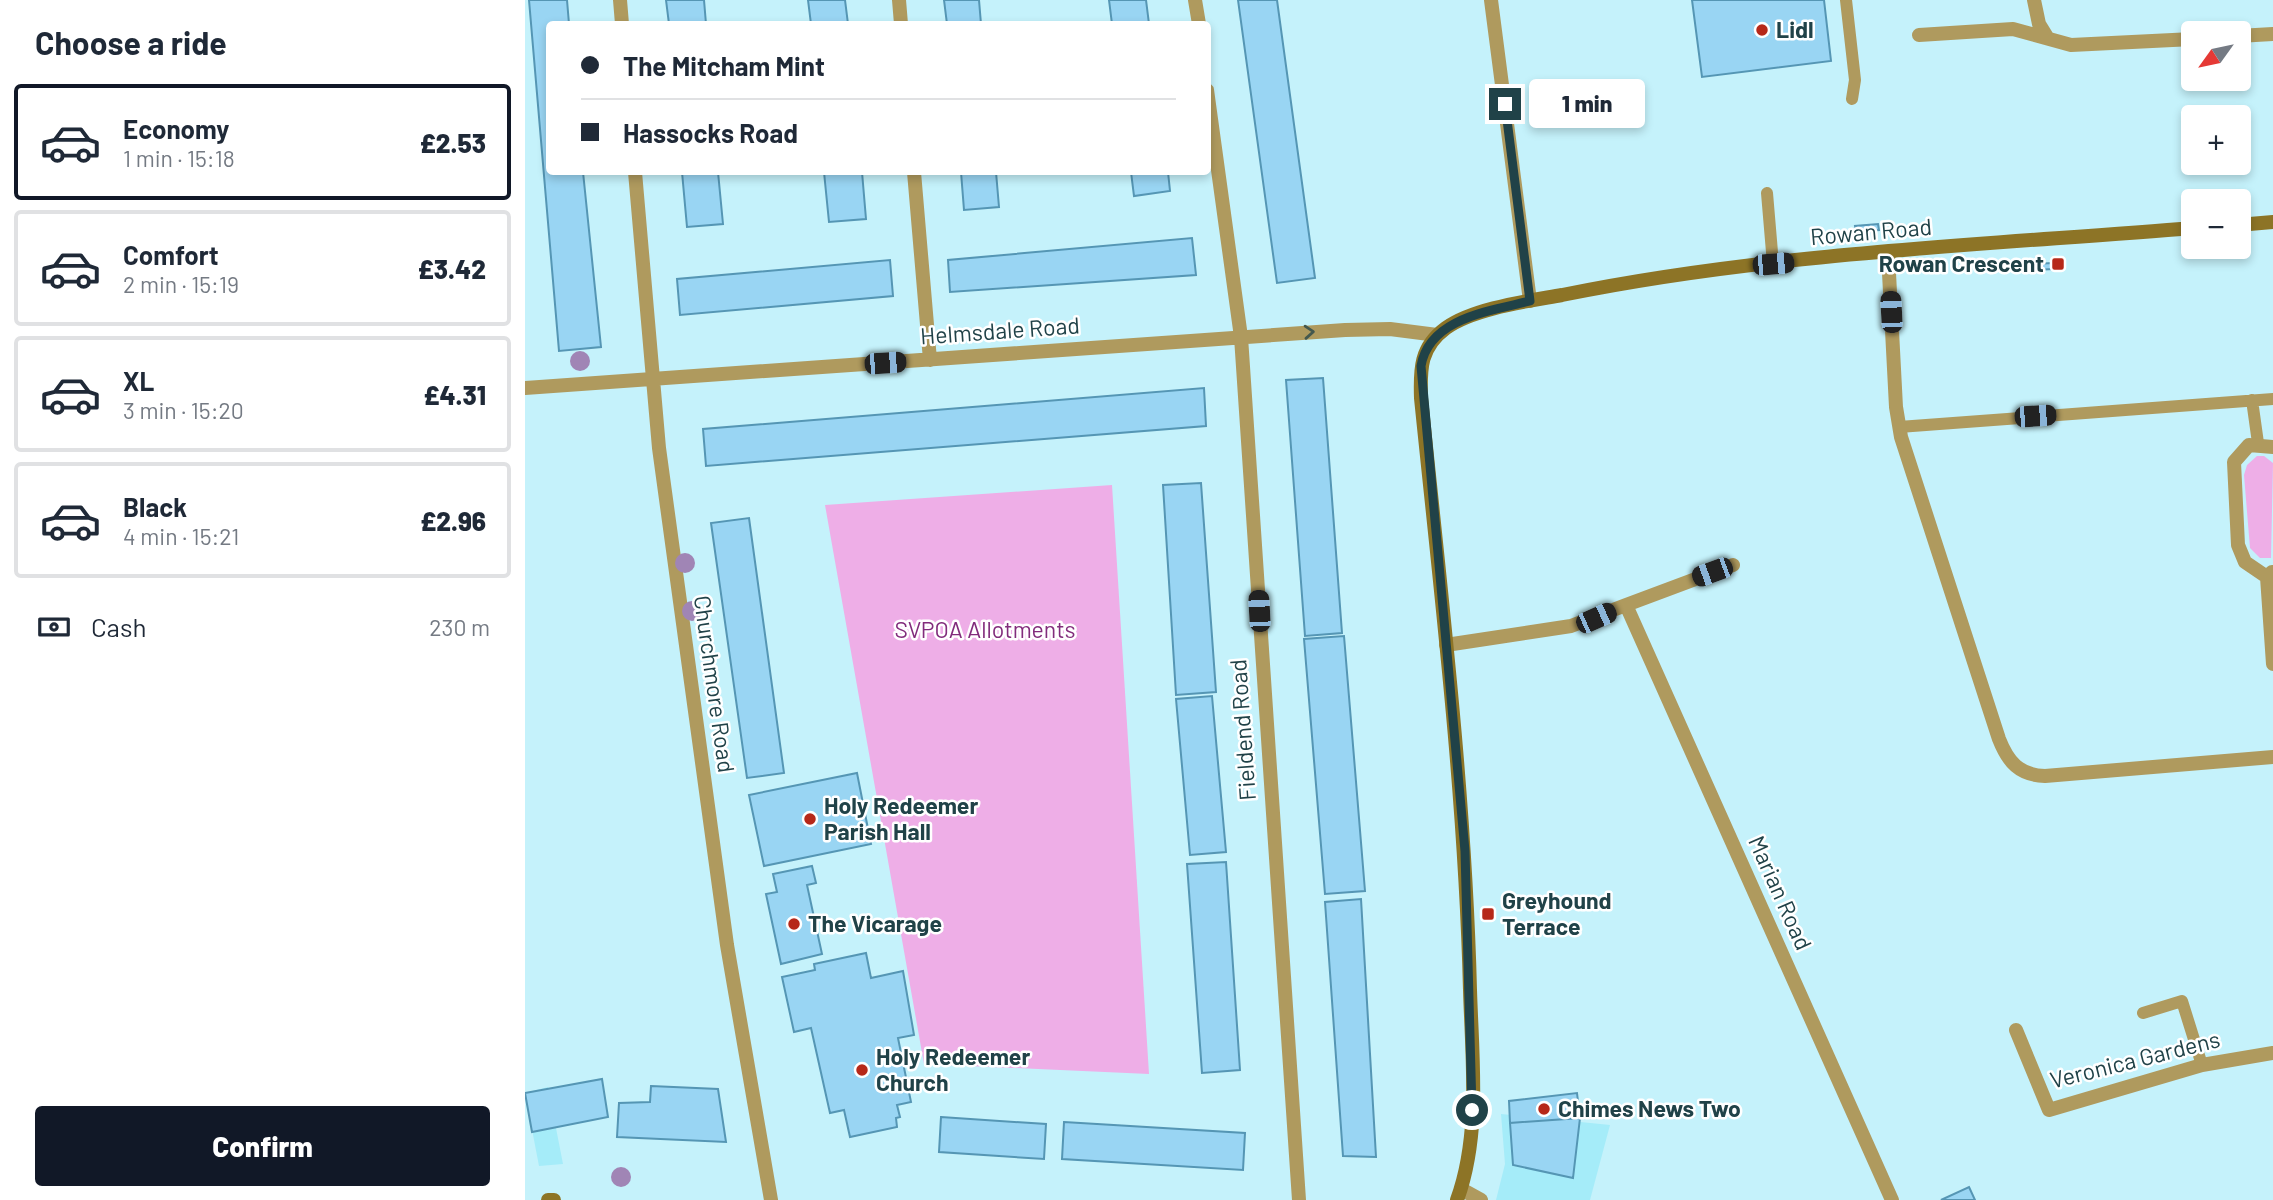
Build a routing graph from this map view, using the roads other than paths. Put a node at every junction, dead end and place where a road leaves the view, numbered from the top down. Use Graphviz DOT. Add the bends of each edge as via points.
graph roads {
  1 [pos="620,0"];
  2 [pos="899,0"];
  3 [pos="1195,0"];
  4 [pos="1491,0"];
  5 [pos="1846,0"];
  6 [pos="2034,0"];
  7 [pos="622,21"];
  8 [pos="901,21"];
  9 [pos="1198,21"];
  10 [pos="2273,34"];
  11 [pos="1919,35"];
  12 [pos="2251,35"];
  13 [pos="2047,37"];
  14 [pos="2181,40"];
  15 [pos="1852,99"];
  16 [pos="1211,119"];
  17 [pos="635,175"];
  18 [pos="915,175"];
  19 [pos="1767,193"];
  20 [pos="2273,222"];
  21 [pos="2251,224"];
  22 [pos="2181,229"];
  23 [pos="1888,254"];
  24 [pos="1773,264"];
  25 [pos="1530,301"];
  26 [pos="1437,335"];
  27 [pos="1241,337"];
  28 [pos="930,359"];
  29 [pos="654,381"];
  30 [pos="525,388"];
  31 [pos="2273,399"];
  32 [pos="2252,400"];
  33 [pos="1899,427"];
  34 [pos="2257,443"];
  35 [pos="2273,447"];
  36 [pos="1733,565"];
  37 [pos="2270,574"];
  38 [pos="1626,605"];
  39 [pos="1446,645"];
  40 [pos="2273,664"];
  41 [pos="2273,757"];
  42 [pos="2143,1013"];
  43 [pos="2016,1030"];
  44 [pos="2273,1053"];
  45 [pos="2202,1065"];
  46 [pos="1459,1194"];
  47 [pos="548,1200"];
  48 [pos="554,1200"];
  49 [pos="771,1200"];
  50 [pos="1299,1200"];
  51 [pos="1481,1200"];
  52 [pos="1892,1200"];
  1 -- 7 [label="street"];
  2 -- 8 [label="street"];
  3 -- 9 [label="street"];
  4 -- 25 [label="street"];
  5 -- 15 [label="lane" via="1855,80"];
  6 -- 13 [label="street"];
  10 -- 12 [label="street"];
  11 -- 13 [label="street" via="1997,28"];
  13 -- 14 [label="street" via="2071,45"];
  16 -- 27 [label="street, Fieldend Road"];
  17 -- 29 [label="street, Churchmore Road"];
  18 -- 28 [label="street"];
  19 -- 24 [label="lane"];
  20 -- 21 [label="main road"];
  22 -- 23 [label="main road, Rowan Road"];
  23 -- 24 [label="main road, Rowan Road"];
  23 -- 33 [label="street"];
  24 -- 25 [label="main road, Rowan Road"];
  25 -- 26 [label="main road, Rowan Road" via="1456,322"];
  27 -- 26 [label="street, Helmsdale Road, one-way" via="1390,329"];
  26 -- 39 [label="main road" via="1423,356 1420,379"];
  27 -- 28 [label="street, Helmsdale Road"];
  27 -- 50 [label="street, Fieldend Road"];
  28 -- 29 [label="street, Helmsdale Road"];
  29 -- 30 [label="street, Helmsdale Road"];
  29 -- 49 [label="street, Churchmore Road" via="706,801"];
  31 -- 32 [label="lane"];
  32 -- 33 [label="lane"];
  32 -- 34 [label="lane"];
  33 -- 41 [label="street" via="1999,739 2017,769 2045,776"];
  34 -- 35 [label="street"];
  34 -- 37 [label="street" via="2243,449 2234,462 2238,545 2245,562"];
  36 -- 38 [label="street"];
  37 -- 40 [label="street"];
  38 -- 39 [label="street" via="1571,626"];
  38 -- 52 [label="street, Marian Road"];
  39 -- 46 [label="main road" via="1464,830 1468,938 1472,1126"];
  42 -- 45 [label="lane" via="2182,1001"];
  43 -- 45 [label="street, Veronica Gardens" via="2049,1111"];
  44 -- 45 [label="street, Veronica Gardens"];
  46 -- 51 [label="street"];
  47 -- 48 [label="main road"];
}
